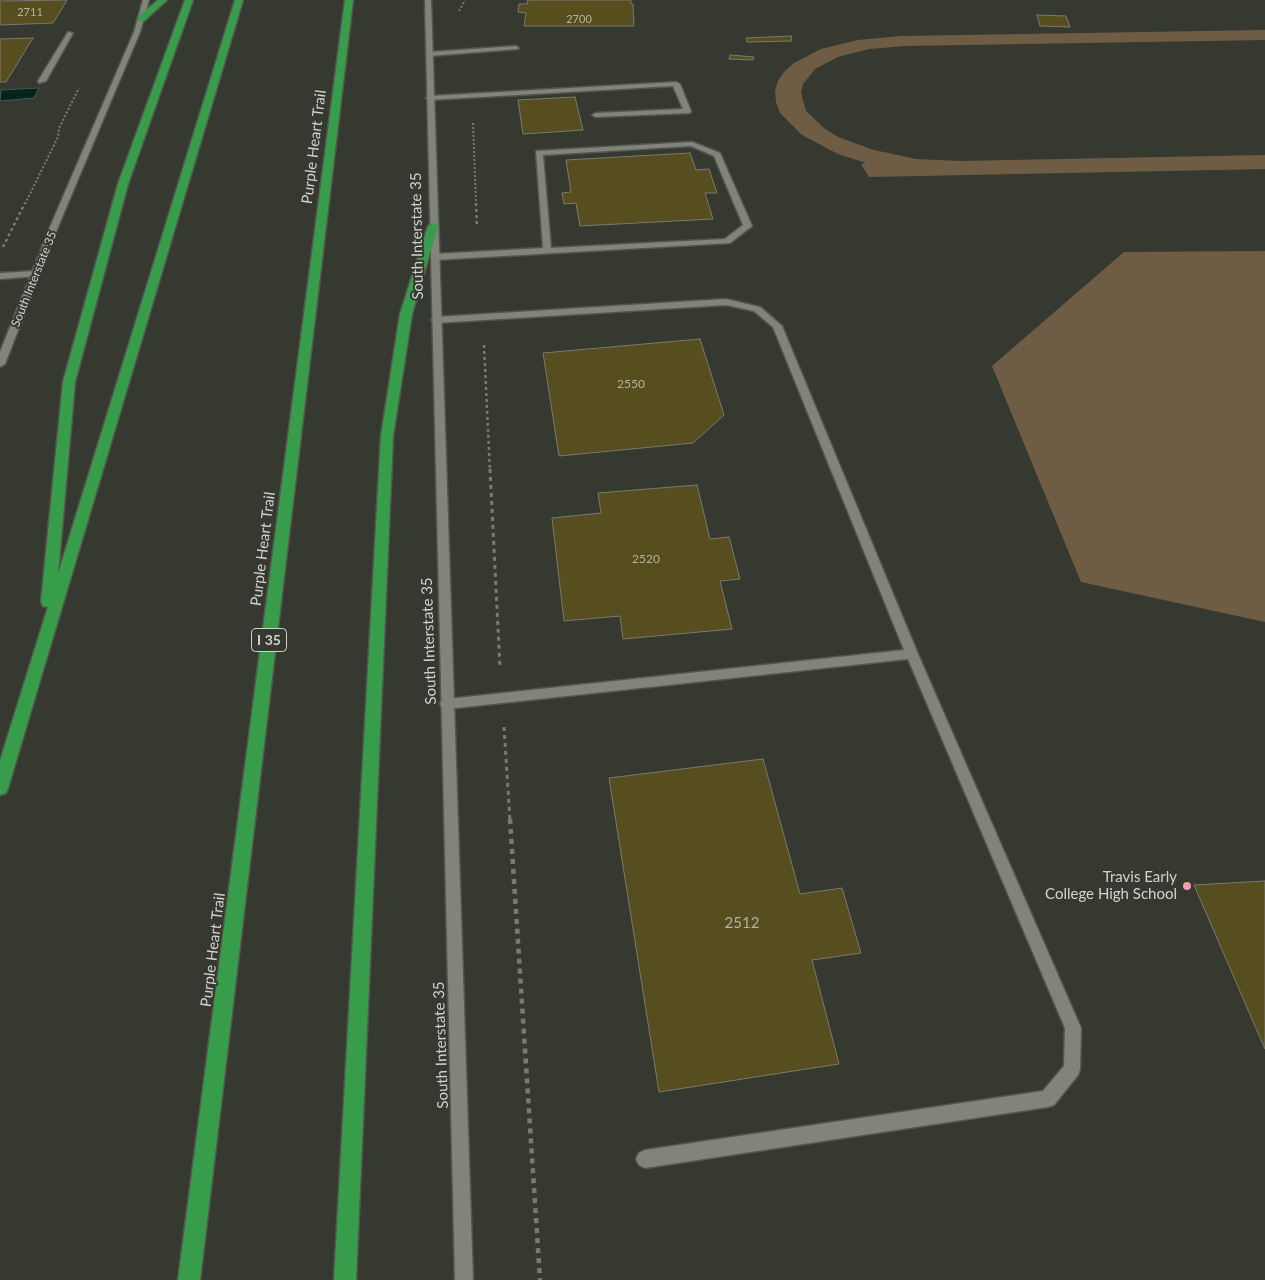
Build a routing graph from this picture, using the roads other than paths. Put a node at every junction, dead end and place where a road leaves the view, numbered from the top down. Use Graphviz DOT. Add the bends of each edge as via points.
graph roads {
  1 [pos="146,0"];
  2 [pos="163,0"];
  3 [pos="189,0"];
  4 [pos="239,0"];
  5 [pos="350,0"];
  6 [pos="428,0"];
  7 [pos="141,19"];
  8 [pos="70,33"];
  9 [pos="516,48"];
  10 [pos="429,54"];
  11 [pos="42,81"];
  12 [pos="430,98"];
  13 [pos="596,115"];
  14 [pos="433,226"];
  15 [pos="547,250"];
  16 [pos="434,257"];
  17 [pos="36,274"];
  18 [pos="0,276"];
  19 [pos="436,320"];
  20 [pos="3,349"];
  21 [pos="0,364"];
  22 [pos="46,634"];
  23 [pos="912,654"];
  24 [pos="447,704"];
  25 [pos="0,788"];
  26 [pos="645,1159"];
  27 [pos="189,1280"];
  28 [pos="345,1280"];
  29 [pos="464,1280"];
  1 -- 7 [label="main road, South Interstate 35"];
  2 -- 7 [label="highway"];
  3 -- 22 [label="highway" via="122,184 69,382"];
  4 -- 22 [label="highway"];
  5 -- 27 [label="highway, Purple Heart Trail / I 35"];
  6 -- 10 [label="main road, South Interstate 35"];
  7 -- 17 [label="main road, South Interstate 35"];
  8 -- 11 [label="main road"];
  9 -- 10 [label="main road"];
  10 -- 12 [label="main road, South Interstate 35"];
  12 -- 13 [label="main road" via="676,84 687,111"];
  12 -- 14 [label="main road, South Interstate 35"];
  14 -- 16 [label="main road, South Interstate 35"];
  14 -- 28 [label="highway" via="406,314 387,436"];
  15 -- 15 [label="main road" via="727,241 748,226 717,155 692,144 539,152"];
  15 -- 16 [label="main road"];
  16 -- 19 [label="main road, South Interstate 35"];
  17 -- 18 [label="main road"];
  17 -- 20 [label="main road, South Interstate 35"];
  19 -- 23 [label="main road" via="726,302 757,309 777,326"];
  19 -- 24 [label="main road, South Interstate 35"];
  20 -- 21 [label="main road, South Interstate 35"];
  22 -- 25 [label="highway"];
  23 -- 24 [label="main road"];
  23 -- 26 [label="main road" via="1073,1028 1072,1069 1048,1099"];
  24 -- 29 [label="main road, South Interstate 35"];
}
